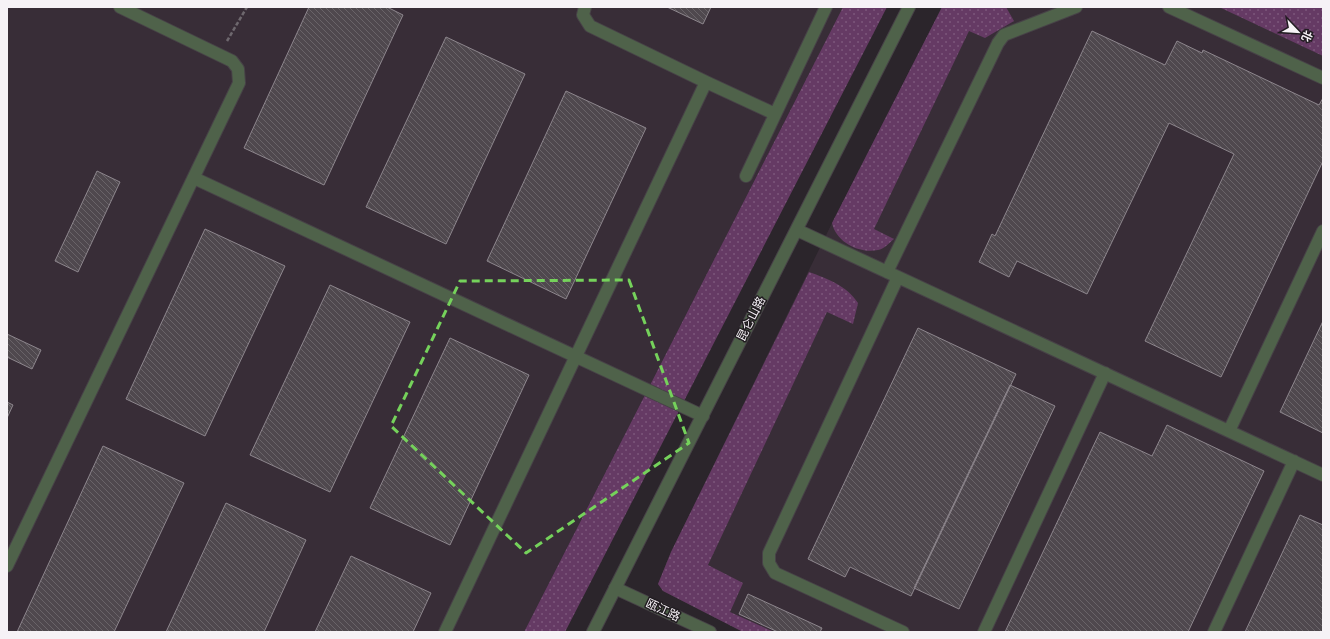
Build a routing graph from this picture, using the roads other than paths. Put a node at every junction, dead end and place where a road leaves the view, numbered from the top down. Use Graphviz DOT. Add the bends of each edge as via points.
graph roads {
  1 [pos="120,7"];
  2 [pos="586,7"];
  3 [pos="826,7"];
  4 [pos="909,7"];
  5 [pos="1076,7"];
  6 [pos="1169,7"];
  7 [pos="1323,78"];
  8 [pos="706,82"];
  9 [pos="776,114"];
  10 [pos="746,176"];
  11 [pos="194,178"];
  12 [pos="797,230"];
  13 [pos="1323,231"];
  14 [pos="887,272"];
  15 [pos="898,277"];
  16 [pos="576,357"];
  17 [pos="1105,373"];
  18 [pos="703,416"];
  19 [pos="1229,431"];
  20 [pos="1294,461"];
  21 [pos="1323,475"];
  22 [pos="7,566"];
  23 [pos="616,588"];
  24 [pos="445,632"];
  25 [pos="593,632"];
  26 [pos="710,632"];
  27 [pos="903,632"];
  28 [pos="984,632"];
  29 [pos="1214,632"];
  1 -- 11 [label="street" via="219,54 232,61 238,69 240,84"];
  2 -- 8 [label="street" via="584,15 590,26"];
  3 -- 9 [label="street"];
  4 -- 12 [label="street, 昆仑山路"];
  5 -- 14 [label="street" via="1004,36 998,43"];
  6 -- 7 [label="street"];
  8 -- 9 [label="street"];
  8 -- 16 [label="street"];
  9 -- 10 [label="street"];
  11 -- 16 [label="street"];
  11 -- 22 [label="street"];
  12 -- 14 [label="street"];
  12 -- 18 [label="street, 昆仑山路"];
  13 -- 19 [label="street"];
  14 -- 15 [label="street"];
  15 -- 17 [label="street"];
  15 -- 27 [label="street" via="769,553 769,562 775,573"];
  16 -- 18 [label="street"];
  16 -- 24 [label="street"];
  17 -- 19 [label="street"];
  17 -- 28 [label="street"];
  18 -- 23 [label="street, 昆仑山路"];
  19 -- 20 [label="street"];
  20 -- 21 [label="street"];
  20 -- 29 [label="street"];
  23 -- 25 [label="street, 昆仑山路"];
  23 -- 26 [label="street, 瓯江路"];
}
